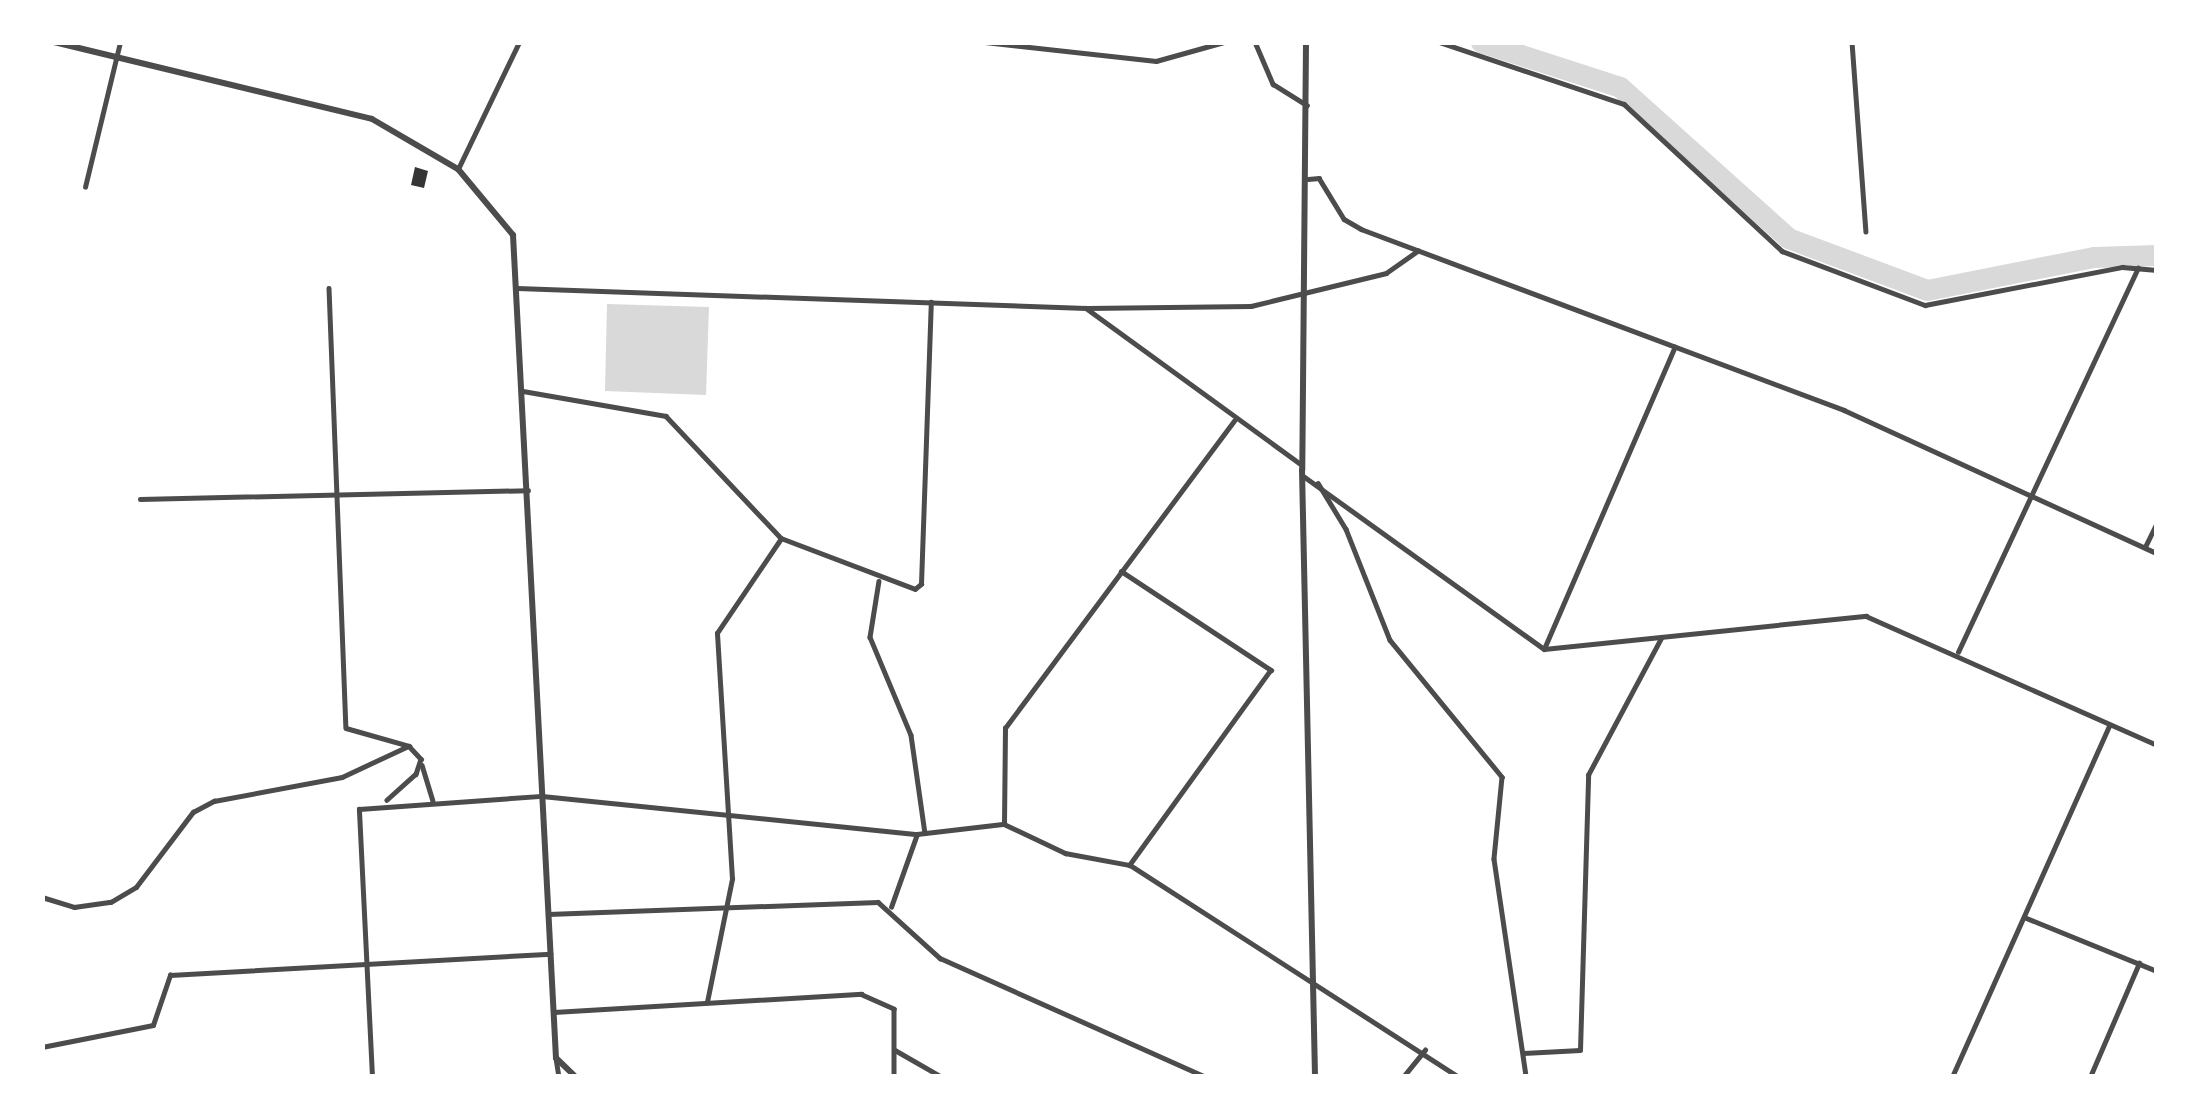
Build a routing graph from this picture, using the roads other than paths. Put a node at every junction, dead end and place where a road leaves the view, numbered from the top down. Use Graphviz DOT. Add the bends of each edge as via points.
graph roads {
  1 [pos="54,42"];
  2 [pos="120,42"];
  3 [pos="519,42"];
  4 [pos="985,42"];
  5 [pos="1223,42"];
  6 [pos="1255,42"];
  7 [pos="1306,42"];
  8 [pos="1439,42"];
  9 [pos="1697,42"];
  10 [pos="1738,42"];
  11 [pos="1852,42"];
  12 [pos="116,57"];
  13 [pos="1307,105"];
  14 [pos="458,169"];
  15 [pos="1308,179"];
  16 [pos="85,187"];
  17 [pos="1866,231"];
  18 [pos="1418,250"];
  19 [pos="2138,268"];
  20 [pos="2157,270"];
  21 [pos="329,288"];
  22 [pos="517,288"];
  23 [pos="1308,295"];
  24 [pos="931,302"];
  25 [pos="1086,308"];
  26 [pos="1675,347"];
  27 [pos="523,391"];
  28 [pos="1235,420"];
  29 [pos="1302,465"];
  30 [pos="1302,475"];
  31 [pos="1317,481"];
  32 [pos="528,490"];
  33 [pos="340,497"];
  34 [pos="2035,497"];
  35 [pos="140,499"];
  36 [pos="2157,522"];
  37 [pos="781,538"];
  38 [pos="2145,547"];
  39 [pos="2157,553"];
  40 [pos="1121,572"];
  41 [pos="878,581"];
  42 [pos="1661,638"];
  43 [pos="1544,649"];
  44 [pos="1958,652"];
  45 [pos="2110,724"];
  46 [pos="409,746"];
  47 [pos="2157,746"];
  48 [pos="421,759"];
  49 [pos="542,796"];
  50 [pos="434,801"];
  51 [pos="386,802"];
  52 [pos="727,814"];
  53 [pos="1004,824"];
  54 [pos="921,834"];
  55 [pos="1130,866"];
  56 [pos="42,897"];
  57 [pos="890,907"];
  58 [pos="725,910"];
  59 [pos="548,914"];
  60 [pos="2024,917"];
  61 [pos="550,954"];
  62 [pos="364,961"];
  63 [pos="2139,964"];
  64 [pos="2157,971"];
  65 [pos="1314,981"];
  66 [pos="707,1002"];
  67 [pos="554,1012"];
  68 [pos="42,1048"];
  69 [pos="894,1049"];
  70 [pos="1425,1050"];
  71 [pos="1523,1053"];
  72 [pos="556,1058"];
  73 [pos="372,1077"];
  74 [pos="559,1077"];
  75 [pos="577,1077"];
  76 [pos="894,1077"];
  77 [pos="942,1077"];
  78 [pos="1206,1077"];
  79 [pos="1315,1077"];
  80 [pos="1403,1077"];
  81 [pos="1459,1077"];
  82 [pos="1526,1077"];
  83 [pos="1952,1077"];
  84 [pos="2090,1077"];
  1 -- 12 [label="street"];
  2 -- 12 [label="street"];
  3 -- 14 [label="street"];
  4 -- 5 [label="street" via="1156,61"];
  6 -- 13 [label="street" via="1273,84"];
  7 -- 13 [label="street"];
  8 -- 19 [label="street" via="1624,104 1782,251 1925,305"];
  9 -- 10 [label="street"];
  11 -- 17 [label="street"];
  12 -- 14 [label="street" via="372,119"];
  12 -- 16 [label="street"];
  13 -- 15 [label="street"];
  14 -- 22 [label="street" via="513,235"];
  15 -- 18 [label="street" via="1326,186 1344,219"];
  15 -- 23 [label="street"];
  18 -- 23 [label="street" via="1386,273"];
  18 -- 26 [label="street"];
  19 -- 20 [label="street"];
  19 -- 34 [label="street"];
  21 -- 33 [label="street"];
  22 -- 24 [label="street"];
  22 -- 27 [label="street"];
  23 -- 25 [label="street" via="1251,306"];
  23 -- 29 [label="street"];
  24 -- 25 [label="street"];
  24 -- 41 [label="street" via="922,584"];
  25 -- 28 [label="street"];
  26 -- 34 [label="street" via="1844,410"];
  26 -- 43 [label="street"];
  27 -- 32 [label="street"];
  27 -- 37 [label="street" via="666,416"];
  28 -- 29 [label="street"];
  28 -- 40 [label="street"];
  29 -- 30 [label="street"];
  30 -- 31 [label="street"];
  30 -- 65 [label="street"];
  31 -- 43 [label="street"];
  31 -- 71 [label="street" via="1346,529 1390,640 1502,777 1494,860"];
  32 -- 33 [label="street"];
  32 -- 49 [label="street"];
  33 -- 35 [label="street"];
  33 -- 46 [label="street" via="346,728"];
  34 -- 38 [label="street"];
  34 -- 44 [label="street"];
  36 -- 38 [label="street"];
  37 -- 41 [label="street"];
  37 -- 52 [label="street" via="718,623"];
  38 -- 39 [label="street"];
  40 -- 53 [label="street" via="1005,728"];
  40 -- 55 [label="street" via="1271,670"];
  41 -- 54 [label="street" via="870,638 911,735"];
  42 -- 43 [label="street"];
  42 -- 44 [label="street" via="1866,616"];
  42 -- 71 [label="street" via="1588,775 1580,1050"];
  44 -- 45 [label="street"];
  45 -- 47 [label="street"];
  45 -- 60 [label="street"];
  46 -- 48 [label="street"];
  46 -- 56 [label="street" via="342,777 214,801 193,812 136,887 111,902 74,907"];
  48 -- 50 [label="street"];
  48 -- 51 [label="street"];
  49 -- 50 [label="street"];
  49 -- 52 [label="street"];
  49 -- 59 [label="street"];
  50 -- 51 [label="street"];
  51 -- 62 [label="street" via="356,815"];
  52 -- 54 [label="street"];
  52 -- 58 [label="street"];
  53 -- 54 [label="street"];
  53 -- 55 [label="street" via="1065,853"];
  54 -- 57 [label="street"];
  55 -- 65 [label="street"];
  57 -- 58 [label="street"];
  57 -- 78 [label="street" via="940,958"];
  58 -- 59 [label="street"];
  58 -- 66 [label="street"];
  59 -- 61 [label="street"];
  60 -- 63 [label="street"];
  60 -- 83 [label="street"];
  61 -- 62 [label="street"];
  61 -- 67 [label="street"];
  62 -- 68 [label="street" via="170,976 153,1024"];
  62 -- 73 [label="street"];
  63 -- 64 [label="street"];
  63 -- 84 [label="street"];
  65 -- 70 [label="street"];
  65 -- 79 [label="street"];
  66 -- 67 [label="street"];
  66 -- 69 [label="street" via="861,994 894,1009"];
  67 -- 72 [label="street"];
  69 -- 76 [label="street"];
  69 -- 77 [label="street"];
  70 -- 80 [label="street"];
  70 -- 81 [label="street"];
  71 -- 82 [label="street"];
  72 -- 74 [label="street"];
  72 -- 75 [label="street"];
}
